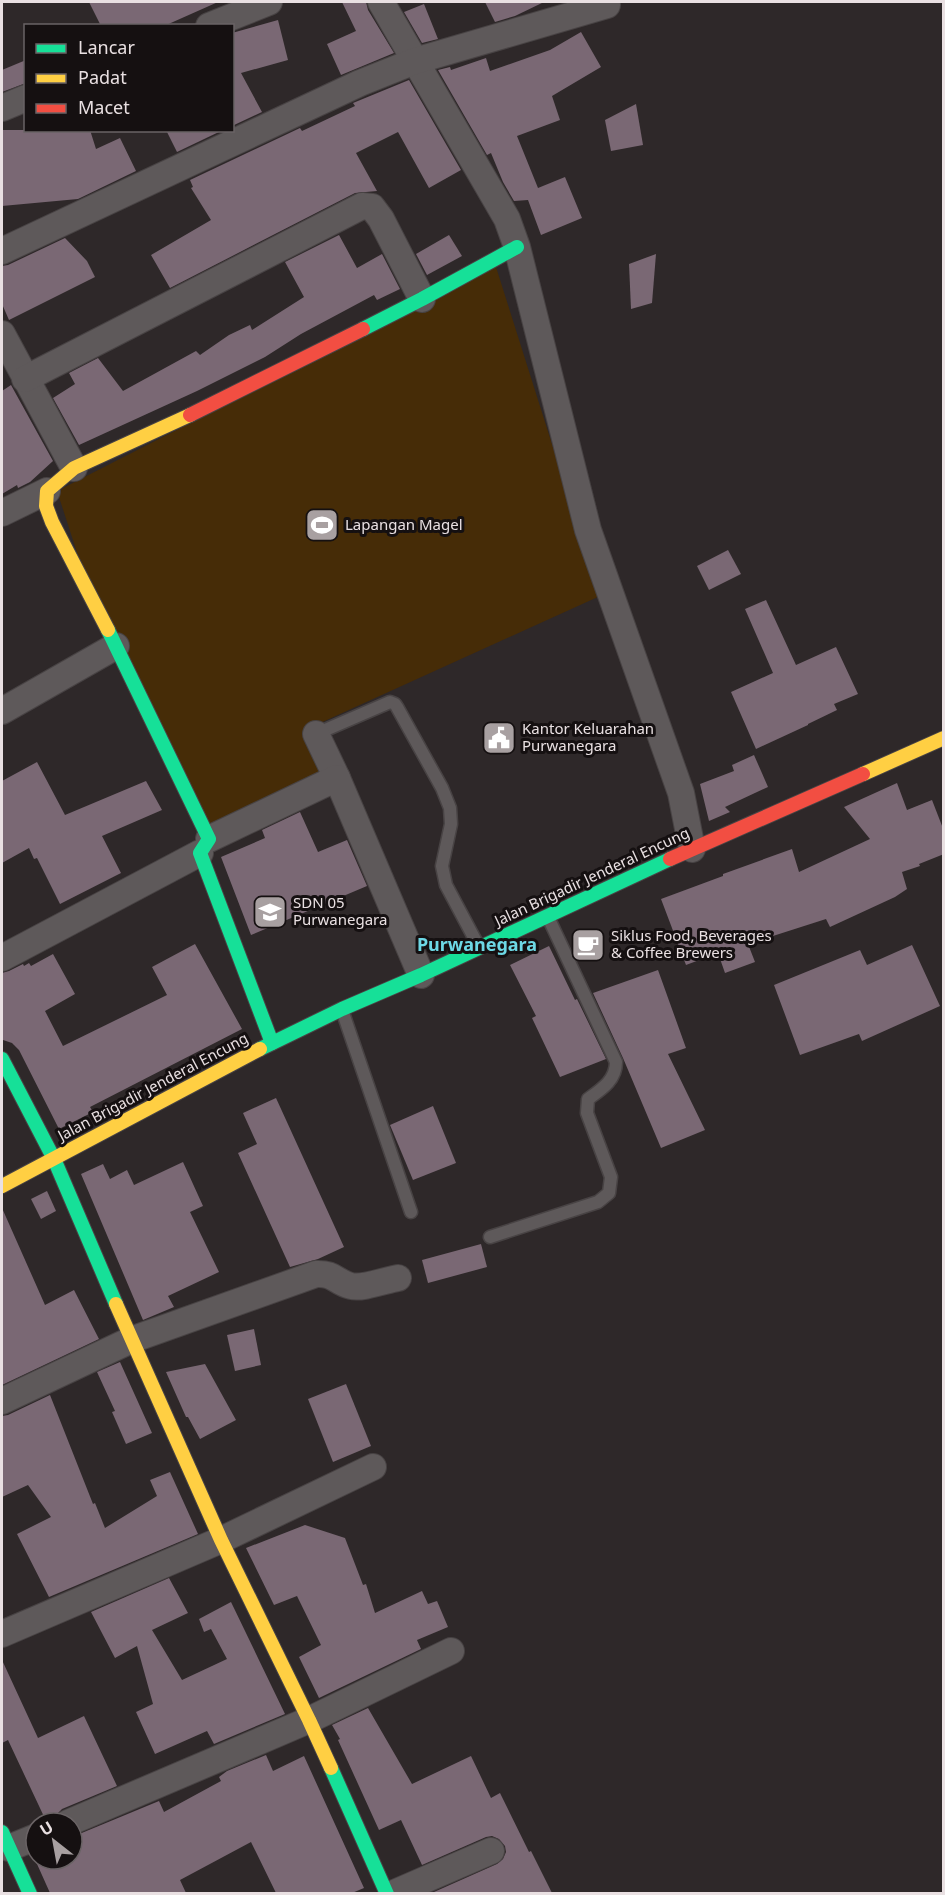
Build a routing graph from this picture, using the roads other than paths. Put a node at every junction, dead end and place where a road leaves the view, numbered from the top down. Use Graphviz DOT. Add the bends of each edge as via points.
graph roads {
  1 [pos="269,2"];
  2 [pos="381,2"];
  3 [pos="607,5"];
  4 [pos="214,24"];
  5 [pos="415,62"];
  6 [pos="24,99"];
  7 [pos="2,108"];
  8 [pos="516,247"];
  9 [pos="2,251"];
  10 [pos="422,299"];
  11 [pos="2,334"];
  12 [pos="25,379"];
  13 [pos="74,468"];
  14 [pos="47,490"];
  15 [pos="2,513"];
  16 [pos="117,646"];
  17 [pos="2,711"];
  18 [pos="316,734"];
  19 [pos="944,738"];
  20 [pos="337,778"];
  21 [pos="204,846"];
  22 [pos="692,849"];
  23 [pos="548,916"];
  24 [pos="479,948"];
  25 [pos="2,958"];
  26 [pos="421,975"];
  27 [pos="342,1009"];
  28 [pos="272,1043"];
  29 [pos="2,1059"];
  30 [pos="54,1158"];
  31 [pos="2,1186"];
  32 [pos="411,1212"];
  33 [pos="490,1237"];
  34 [pos="398,1278"];
  35 [pos="131,1340"];
  36 [pos="2,1401"];
  37 [pos="373,1467"];
  38 [pos="221,1540"];
  39 [pos="2,1634"];
  40 [pos="451,1651"];
  41 [pos="309,1720"];
  42 [pos="84,1816"];
  43 [pos="24,1838"];
  44 [pos="5,1840"];
  45 [pos="491,1851"];
  46 [pos="30,1893"];
  47 [pos="390,1893"];
  1 -- 4 [label="street"];
  2 -- 5 [label="street"];
  3 -- 5 [label="street"];
  5 -- 8 [label="street" via="507,219"];
  5 -- 9 [label="street" via="349,88"];
  6 -- 7 [label="street"];
  8 -- 10 [label="street"];
  8 -- 22 [label="street" via="588,530 681,793"];
  10 -- 12 [label="street" via="381,219 372,207 362,206"];
  10 -- 13 [label="street" via="205,408"];
  11 -- 12 [label="street"];
  12 -- 13 [label="street"];
  13 -- 14 [label="street"];
  14 -- 15 [label="street"];
  14 -- 16 [label="street" via="46,506 52,522"];
  16 -- 17 [label="street"];
  16 -- 21 [label="street"];
  18 -- 20 [label="street"];
  18 -- 24 [label="lane" via="390,702 397,706 450,808 451,824 442,866 446,885"];
  19 -- 22 [label="street, Jalan Brigadir Jenderal Encung"];
  20 -- 21 [label="street"];
  20 -- 26 [label="street"];
  21 -- 25 [label="street"];
  21 -- 28 [label="street"];
  22 -- 23 [label="street, Jalan Brigadir Jenderal Encung"];
  23 -- 24 [label="street, Jalan Brigadir Jenderal Encung"];
  23 -- 33 [label="lane" via="616,1062 612,1080 588,1099 587,1113 611,1177 609,1193 598,1202"];
  24 -- 26 [label="street, Jalan Brigadir Jenderal Encung"];
  26 -- 27 [label="street, Jalan Brigadir Jenderal Encung"];
  27 -- 28 [label="street, Jalan Brigadir Jenderal Encung"];
  27 -- 32 [label="lane"];
  28 -- 30 [label="street, Jalan Brigadir Jenderal Encung"];
  29 -- 30 [label="street"];
  30 -- 31 [label="street, Jalan Brigadir Jenderal Encung"];
  30 -- 35 [label="street"];
  34 -- 35 [label="street" via="357,1287 327,1273 316,1274"];
  35 -- 36 [label="street"];
  35 -- 38 [label="street"];
  37 -- 38 [label="street"];
  38 -- 39 [label="street"];
  38 -- 41 [label="street"];
  40 -- 41 [label="street"];
  41 -- 42 [label="street"];
  41 -- 47 [label="street"];
  43 -- 44 [label="street"];
  44 -- 46 [label="street"];
  45 -- 47 [label="street"];
}
